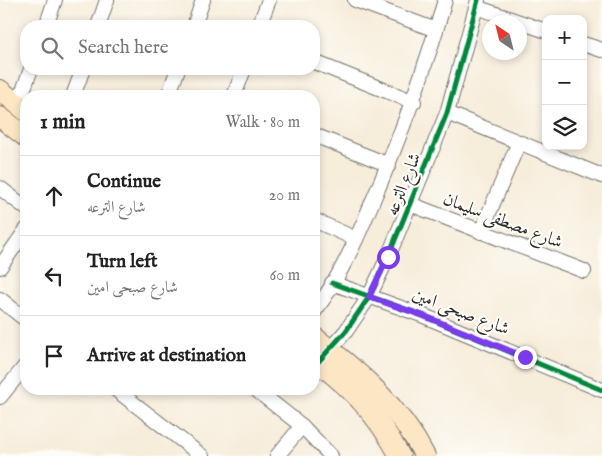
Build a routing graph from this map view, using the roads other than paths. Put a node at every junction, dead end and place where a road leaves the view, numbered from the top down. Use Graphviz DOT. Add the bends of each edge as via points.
graph roads {
  1 [pos="55,0"];
  2 [pos="107,0"];
  3 [pos="203,0"];
  4 [pos="269,0"];
  5 [pos="355,0"];
  6 [pos="445,0"];
  7 [pos="477,3"];
  8 [pos="48,20"];
  9 [pos="100,20"];
  10 [pos="196,20"];
  11 [pos="261,20"];
  12 [pos="542,29"];
  13 [pos="436,30"];
  14 [pos="587,45"];
  15 [pos="602,50"];
  16 [pos="320,64"];
  17 [pos="30,75"];
  18 [pos="81,75"];
  19 [pos="176,75"];
  20 [pos="242,75"];
  21 [pos="0,90"];
  22 [pos="26,90"];
  23 [pos="75,90"];
  24 [pos="170,90"];
  25 [pos="236,90"];
  26 [pos="414,102"];
  27 [pos="20,106"];
  28 [pos="447,113"];
  29 [pos="0,116"];
  30 [pos="20,132"];
  31 [pos="320,138"];
  32 [pos="519,142"];
  33 [pos="389,165"];
  34 [pos="602,176"];
  35 [pos="0,188"];
  36 [pos="20,203"];
  37 [pos="410,204"];
  38 [pos="320,223"];
  39 [pos="481,232"];
  40 [pos="20,239"];
  41 [pos="356,239"];
  42 [pos="0,267"];
  43 [pos="584,271"];
  44 [pos="332,283"];
  45 [pos="369,297"];
  46 [pos="0,299"];
  47 [pos="320,302"];
  48 [pos="20,315"];
  49 [pos="321,357"];
  50 [pos="20,372"];
  51 [pos="602,390"];
  52 [pos="124,395"];
  53 [pos="263,395"];
  54 [pos="0,397"];
  55 [pos="302,426"];
  56 [pos="202,456"];
  57 [pos="277,456"];
  58 [pos="331,456"];
  59 [pos="400,456"];
  60 [pos="425,456"];
  1 -- 8 [label="street"];
  2 -- 9 [label="street"];
  3 -- 10 [label="street"];
  4 -- 11 [label="street"];
  5 -- 13 [label="street"];
  6 -- 13 [label="street, شارع الترعه"];
  7 -- 12 [label="street"];
  7 -- 28 [label="street, شارع الترعه"];
  13 -- 26 [label="street, شارع الترعه"];
  14 -- 15 [label="street"];
  16 -- 26 [label="street"];
  17 -- 22 [label="street"];
  18 -- 23 [label="street"];
  19 -- 24 [label="street"];
  20 -- 25 [label="street"];
  21 -- 27 [label="main road"];
  26 -- 33 [label="street, شارع الترعه"];
  28 -- 32 [label="street"];
  28 -- 37 [label="street, شارع الترعه"];
  29 -- 30 [label="main road"];
  31 -- 33 [label="street"];
  32 -- 34 [label="street"];
  32 -- 39 [label="street"];
  33 -- 41 [label="street, شارع الترعه"];
  35 -- 36 [label="street"];
  37 -- 39 [label="street, شارع مصطفى سليمان"];
  37 -- 45 [label="street, شارع الترعه"];
  38 -- 41 [label="street"];
  39 -- 43 [label="street, شارع مصطفى سليمان"];
  40 -- 42 [label="street"];
  41 -- 44 [label="street, شارع الترعه"];
  44 -- 45 [label="street, شارع صبحى امين"];
  44 -- 47 [label="street, شارع الترعه"];
  45 -- 49 [label="street, شارع الترعه"];
  45 -- 51 [label="street, شارع صبحى امين"];
  46 -- 48 [label="street"];
  49 -- 59 [label="main road" via="368,406"];
  49 -- 60 [label="main road" via="358,373 398,414"];
  50 -- 54 [label="street"];
  52 -- 56 [label="street"];
  53 -- 55 [label="street"];
  55 -- 57 [label="street"];
  55 -- 58 [label="street"];
}
